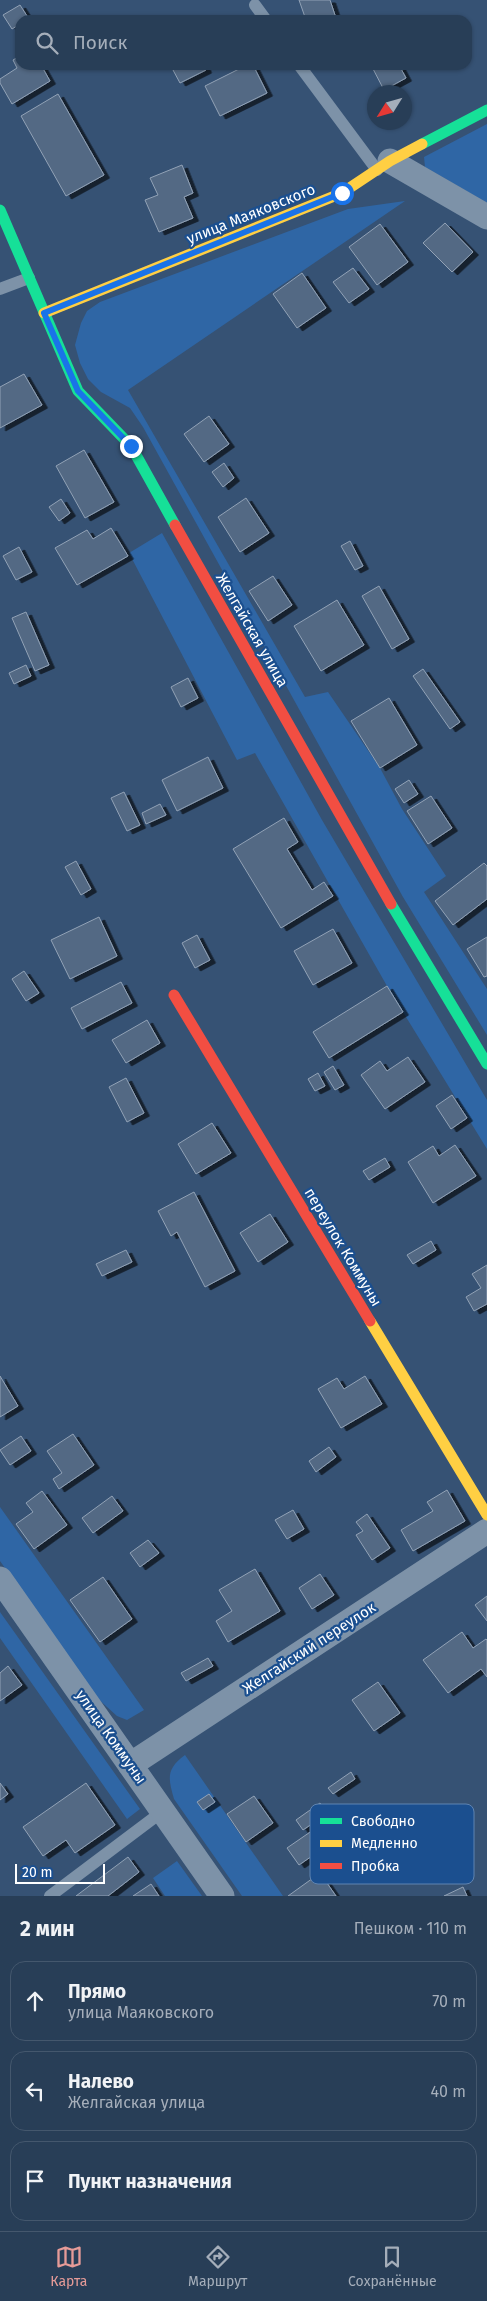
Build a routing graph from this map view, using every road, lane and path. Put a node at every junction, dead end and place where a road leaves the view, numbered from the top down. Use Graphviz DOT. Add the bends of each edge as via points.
graph roads {
  1 [pos="255,4"];
  2 [pos="263,15"];
  3 [pos="303,70"];
  4 [pos="487,110"];
  5 [pos="383,166"];
  6 [pos="0,210"];
  7 [pos="487,217"];
  8 [pos="29,278"];
  9 [pos="0,289"];
  10 [pos="44,313"];
  11 [pos="174,995"];
  12 [pos="487,1064"];
  13 [pos="487,1514"];
  14 [pos="487,1531"];
  15 [pos="0,1579"];
  16 [pos="130,1764"];
  17 [pos="163,1810"];
  18 [pos="50,1896"];
  19 [pos="222,1896"];
  1 -- 2 [label="lane"];
  3 -- 5 [label="lane"];
  4 -- 5 [label="street, улица Маяковского"];
  5 -- 7 [label="street"];
  5 -- 10 [label="street, улица Маяковского" via="342,193"];
  6 -- 8 [label="street, Желгайская улица"];
  8 -- 9 [label="lane"];
  8 -- 10 [label="street, Желгайская улица"];
  10 -- 12 [label="street, Желгайская улица" via="78,391 131,446 386,896"];
  11 -- 13 [label="street, переулок Коммуны"];
  14 -- 16 [label="street, Желгайский переулок"];
  15 -- 16 [label="street, улица Коммуны"];
  16 -- 17 [label="street, улица Коммуны"];
  17 -- 18 [label="lane"];
  17 -- 19 [label="street, улица Коммуны"];
}
